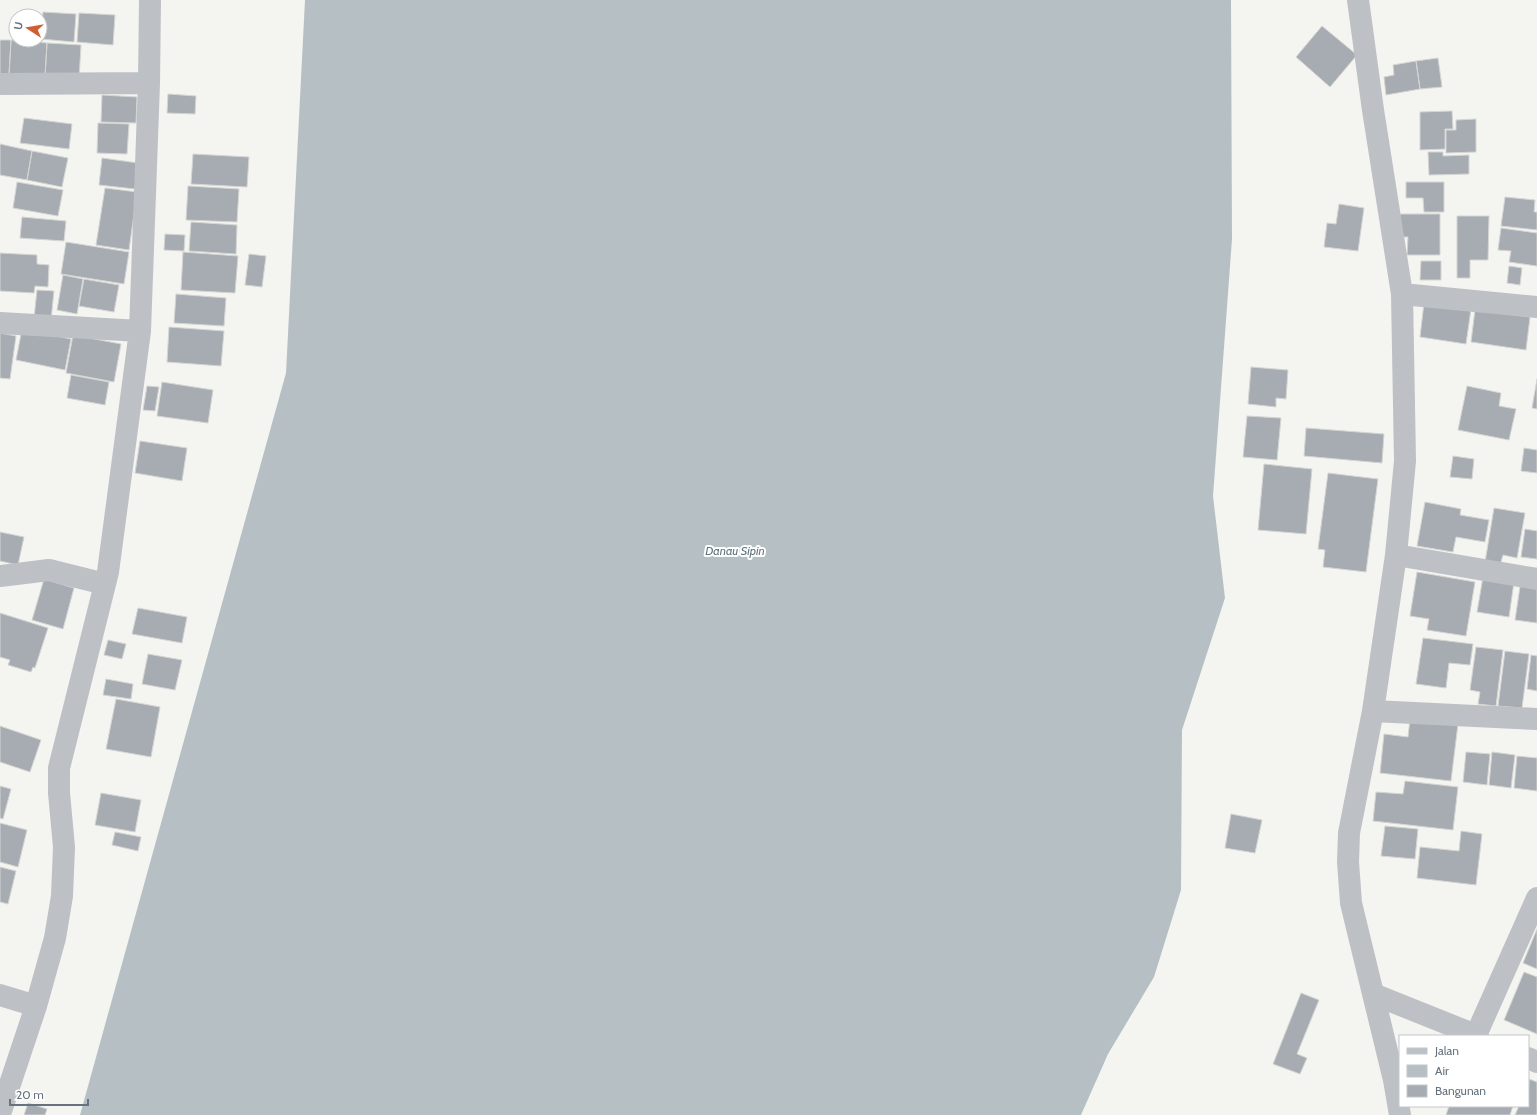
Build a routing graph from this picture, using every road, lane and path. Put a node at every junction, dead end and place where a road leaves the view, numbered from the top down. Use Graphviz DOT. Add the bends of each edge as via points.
graph roads {
  1 [pos="150,0"];
  2 [pos="1358,0"];
  3 [pos="149,83"];
  4 [pos="0,84"];
  5 [pos="1402,294"];
  6 [pos="1537,307"];
  7 [pos="0,323"];
  8 [pos="140,332"];
  9 [pos="1396,555"];
  10 [pos="0,576"];
  11 [pos="1537,579"];
  12 [pos="105,584"];
  13 [pos="1372,711"];
  14 [pos="1537,718"];
  15 [pos="1537,898"];
  16 [pos="1373,994"];
  17 [pos="0,995"];
  18 [pos="36,1006"];
  19 [pos="1475,1035"];
  20 [pos="1477,1035"];
  21 [pos="0,1114"];
  22 [pos="1400,1115"];
  1 -- 3 [label="street"];
  2 -- 5 [label="street"];
  3 -- 4 [label="street"];
  3 -- 8 [label="street"];
  5 -- 6 [label="street"];
  5 -- 9 [label="street" via="1405,461"];
  7 -- 8 [label="street"];
  8 -- 12 [label="street"];
  9 -- 11 [label="street"];
  9 -- 13 [label="street"];
  10 -- 12 [label="street" via="49,570"];
  12 -- 18 [label="street" via="59,768 64,847 62,896 55,938"];
  13 -- 14 [label="street"];
  13 -- 16 [label="street" via="1349,833 1348,862 1352,903"];
  15 -- 20 [label="street"];
  16 -- 19 [label="street"];
  16 -- 22 [label="street"];
  17 -- 18 [label="street"];
  18 -- 21 [label="street"];
}
